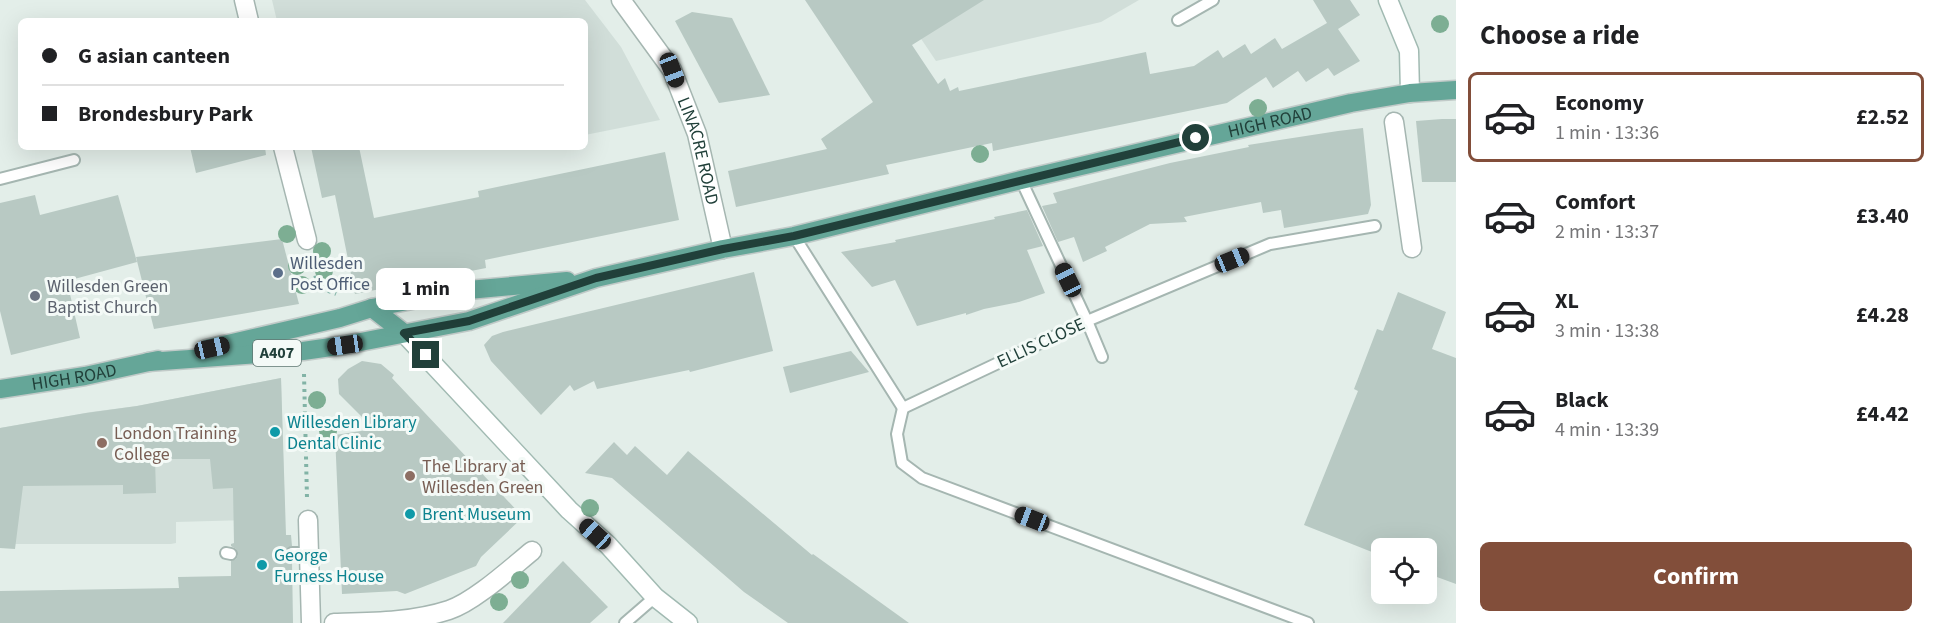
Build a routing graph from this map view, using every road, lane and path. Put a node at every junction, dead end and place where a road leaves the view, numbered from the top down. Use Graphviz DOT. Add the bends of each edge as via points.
graph roads {
  1 [pos="244,0"];
  2 [pos="621,0"];
  3 [pos="1212,0"];
  4 [pos="1388,0"];
  5 [pos="248,18"];
  6 [pos="1178,20"];
  7 [pos="1456,90"];
  8 [pos="1410,93"];
  9 [pos="1394,122"];
  10 [pos="284,150"];
  11 [pos="74,160"];
  12 [pos="0,179"];
  13 [pos="1021,180"];
  14 [pos="1375,226"];
  15 [pos="794,236"];
  16 [pos="307,240"];
  17 [pos="1412,248"];
  18 [pos="723,249"];
  19 [pos="596,278"];
  20 [pos="337,300"];
  21 [pos="372,308"];
  22 [pos="1087,321"];
  23 [pos="404,333"];
  24 [pos="1102,357"];
  25 [pos="148,362"];
  26 [pos="303,365"];
  27 [pos="0,388"];
  28 [pos="903,408"];
  29 [pos="308,520"];
  30 [pos="532,551"];
  31 [pos="655,597"];
  32 [pos="311,623"];
  33 [pos="334,623"];
  34 [pos="625,623"];
  35 [pos="688,623"];
  36 [pos="1308,623"];
  1 -- 5 [label="street"];
  2 -- 18 [label="street, LINACRE ROAD" via="672,70 697,134"];
  3 -- 6 [label="lane"];
  4 -- 8 [label="street" via="1409,51"];
  7 -- 8 [label="main road, HIGH ROAD / A407"];
  8 -- 13 [label="main road, HIGH ROAD / A407" via="1293,116"];
  9 -- 17 [label="street"];
  10 -- 16 [label="street"];
  11 -- 12 [label="lane"];
  13 -- 15 [label="main road, HIGH ROAD / A407"];
  13 -- 22 [label="lane"];
  14 -- 22 [label="lane, ELLIS CLOSE" via="1270,244"];
  15 -- 18 [label="main road, HIGH ROAD / A407"];
  15 -- 28 [label="lane"];
  16 -- 20 [label="path" via="318,287 336,294"];
  18 -- 19 [label="main road, HIGH ROAD / A407"];
  19 -- 21 [label="main road, HIGH ROAD / A407" via="463,290"];
  19 -- 23 [label="main road, HIGH ROAD / A407" via="469,321"];
  21 -- 23 [label="main road"];
  21 -- 25 [label="main road, HIGH ROAD / A407"];
  22 -- 24 [label="lane"];
  22 -- 28 [label="lane, ELLIS CLOSE"];
  23 -- 25 [label="main road, HIGH ROAD / A407" via="303,351"];
  23 -- 31 [label="street"];
  25 -- 27 [label="main road, HIGH ROAD / A407"];
  26 -- 29 [label="path"];
  28 -- 36 [label="lane" via="897,434 902,463 922,478"];
  29 -- 32 [label="street" via="300,553"];
  30 -- 33 [label="street" via="451,610 401,621"];
  31 -- 34 [label="lane"];
  31 -- 35 [label="street"];
}
